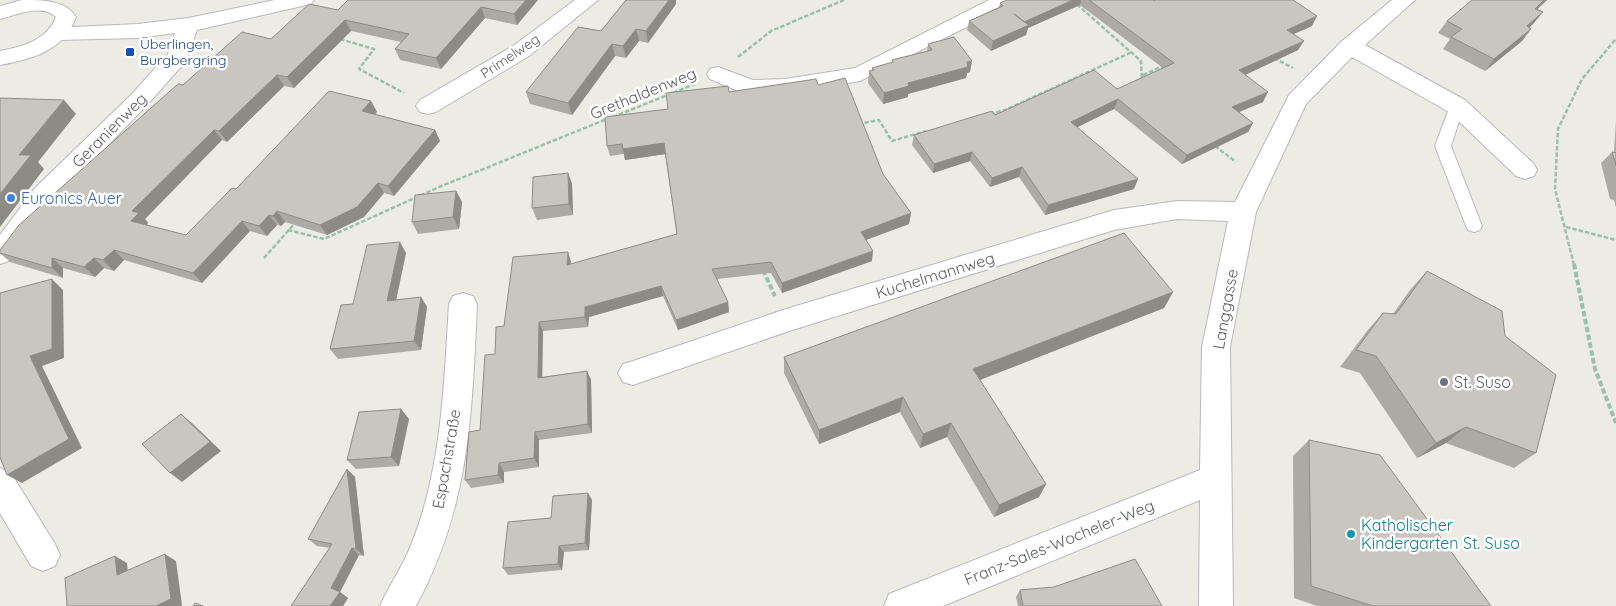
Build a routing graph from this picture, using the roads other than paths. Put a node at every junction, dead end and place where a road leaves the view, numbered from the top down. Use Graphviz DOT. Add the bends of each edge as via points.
graph roads {
  1 [pos="304,0"];
  2 [pos="588,0"];
  3 [pos="1005,0"];
  4 [pos="1404,0"];
  5 [pos="29,2"];
  6 [pos="0,13"];
  7 [pos="188,24"];
  8 [pos="59,33"];
  9 [pos="1350,46"];
  10 [pos="0,58"];
  11 [pos="718,74"];
  12 [pos="428,106"];
  13 [pos="1457,106"];
  14 [pos="1525,170"];
  15 [pos="1243,212"];
  16 [pos="1474,226"];
  17 [pos="0,254"];
  18 [pos="463,304"];
  19 [pos="633,373"];
  20 [pos="1217,478"];
  21 [pos="0,483"];
  22 [pos="43,555"];
  23 [pos="397,606"];
  24 [pos="901,606"];
  25 [pos="1216,606"];
  1 -- 7 [label="street"];
  2 -- 12 [label="street, Primelweg" via="521,51"];
  3 -- 11 [label="street" via="860,74 750,88"];
  4 -- 9 [label="street, Langgasse"];
  5 -- 6 [label="street"];
  5 -- 8 [label="street" via="63,11 66,17"];
  7 -- 8 [label="street" via="138,31"];
  7 -- 17 [label="street, Geranienweg" via="178,56 44,195"];
  8 -- 10 [label="street" via="33,50"];
  9 -- 13 [label="street"];
  9 -- 15 [label="street, Langgasse" via="1297,100"];
  13 -- 14 [label="street"];
  13 -- 16 [label="lane" via="1443,146"];
  15 -- 19 [label="street, Kuchelmannweg" via="1177,210 1114,220 786,320"];
  15 -- 20 [label="street, Langgasse" via="1216,347"];
  18 -- 23 [label="street, Espachstraße" via="456,421 446,479 427,549"];
  20 -- 24 [label="street, Franz-Sales-Wocheler-Weg"];
  20 -- 25 [label="street, Langgasse"];
  21 -- 22 [label="street"];
}
